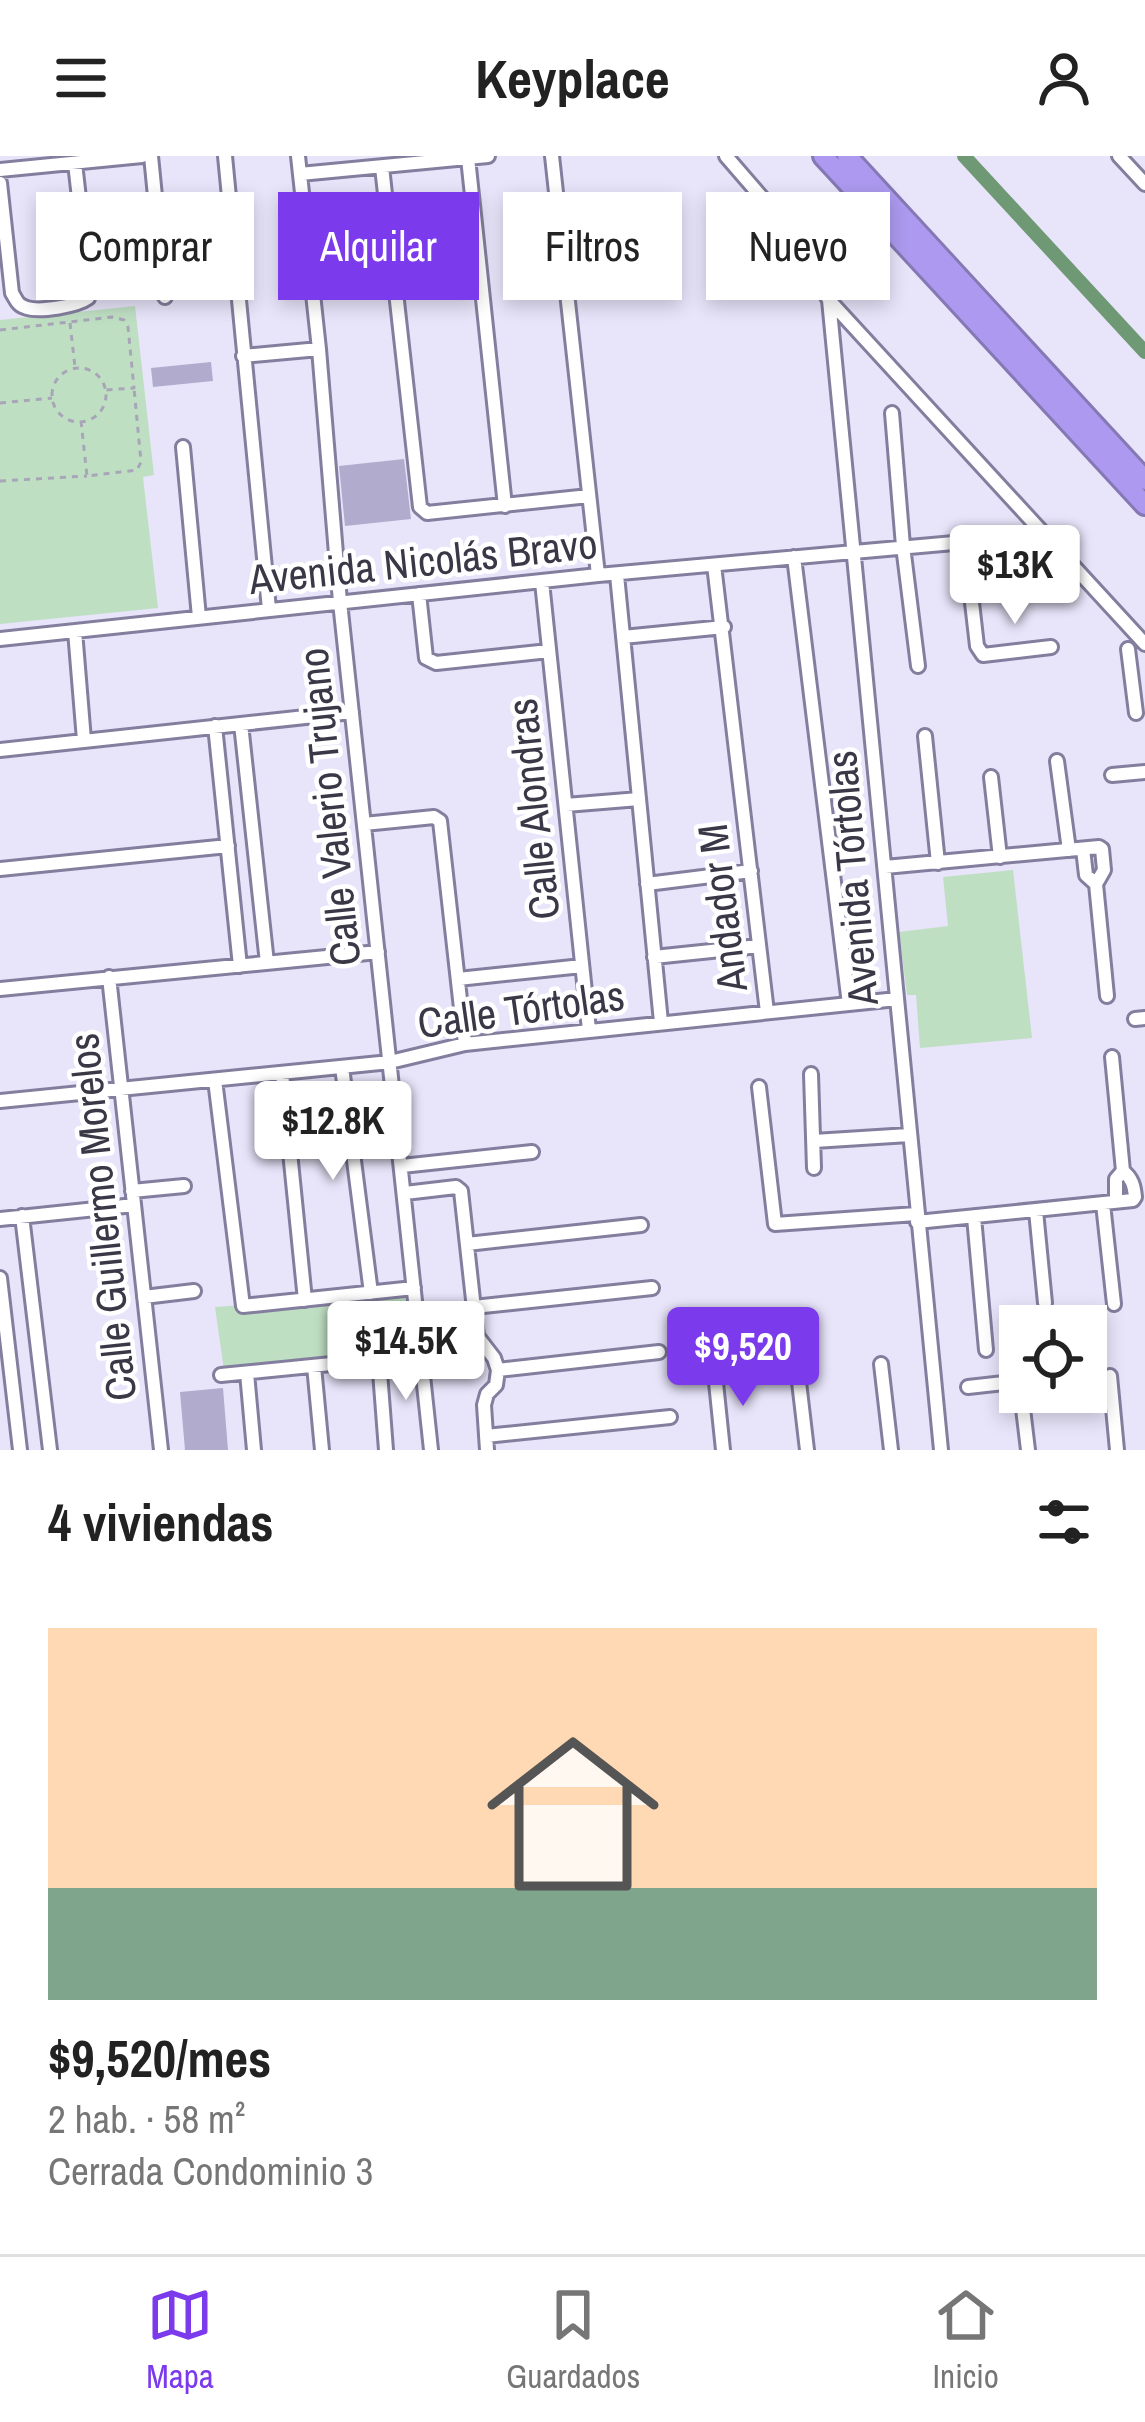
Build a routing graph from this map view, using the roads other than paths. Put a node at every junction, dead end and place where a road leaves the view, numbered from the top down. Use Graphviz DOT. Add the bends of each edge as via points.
graph roads {
  1 [pos="146,156"];
  2 [pos="225,156"];
  3 [pos="298,156"];
  4 [pos="488,156"];
  5 [pos="552,156"];
  6 [pos="726,156"];
  7 [pos="823,156"];
  8 [pos="847,156"];
  9 [pos="1120,156"];
  10 [pos="469,158"];
  11 [pos="75,163"];
  12 [pos="382,166"];
  13 [pos="0,170"];
  14 [pos="300,174"];
  15 [pos="0,182"];
  16 [pos="1145,184"];
  17 [pos="151,192"];
  18 [pos="757,192"];
  19 [pos="829,300"];
  20 [pos="319,349"];
  21 [pos="243,356"];
  22 [pos="892,413"];
  23 [pos="183,447"];
  24 [pos="1145,480"];
  25 [pos="589,496"];
  26 [pos="1145,505"];
  27 [pos="505,506"];
  28 [pos="903,546"];
  29 [pos="854,551"];
  30 [pos="794,557"];
  31 [pos="715,565"];
  32 [pos="598,575"];
  33 [pos="617,575"];
  34 [pos="542,582"];
  35 [pos="419,594"];
  36 [pos="340,602"];
  37 [pos="269,609"];
  38 [pos="199,617"];
  39 [pos="724,627"];
  40 [pos="75,631"];
  41 [pos="623,637"];
  42 [pos="0,639"];
  43 [pos="1145,644"];
  44 [pos="1052,647"];
  45 [pos="1128,649"];
  46 [pos="550,651"];
  47 [pos="918,666"];
  48 [pos="1139,686"];
  49 [pos="352,712"];
  50 [pos="1136,712"];
  51 [pos="241,724"];
  52 [pos="215,726"];
  53 [pos="925,736"];
  54 [pos="84,740"];
  55 [pos="0,750"];
  56 [pos="1057,761"];
  57 [pos="1145,773"];
  58 [pos="1112,775"];
  59 [pos="991,777"];
  60 [pos="639,799"];
  61 [pos="566,806"];
  62 [pos="364,824"];
  63 [pos="228,846"];
  64 [pos="1076,849"];
  65 [pos="1000,856"];
  66 [pos="938,863"];
  67 [pos="885,867"];
  68 [pos="0,869"];
  69 [pos="751,871"];
  70 [pos="647,884"];
  71 [pos="759,946"];
  72 [pos="378,952"];
  73 [pos="654,957"];
  74 [pos="267,963"];
  75 [pos="240,966"];
  76 [pos="582,966"];
  77 [pos="109,977"];
  78 [pos="458,979"];
  79 [pos="0,989"];
  80 [pos="1107,996"];
  81 [pos="897,999"];
  82 [pos="849,1004"];
  83 [pos="767,1012"];
  84 [pos="661,1022"];
  85 [pos="589,1030"];
  86 [pos="466,1044"];
  87 [pos="1112,1058"];
  88 [pos="390,1063"];
  89 [pos="342,1067"];
  90 [pos="281,1073"];
  91 [pos="811,1074"];
  92 [pos="215,1080"];
  93 [pos="759,1088"];
  94 [pos="121,1089"];
  95 [pos="0,1100"];
  96 [pos="909,1135"];
  97 [pos="814,1141"];
  98 [pos="532,1152"];
  99 [pos="402,1166"];
  100 [pos="814,1168"];
  101 [pos="184,1186"];
  102 [pos="405,1193"];
  103 [pos="133,1198"];
  104 [pos="1109,1203"];
  105 [pos="1036,1211"];
  106 [pos="22,1216"];
  107 [pos="974,1216"];
  108 [pos="916,1218"];
  109 [pos="0,1219"];
  110 [pos="641,1225"];
  111 [pos="467,1244"];
  112 [pos="0,1278"];
  113 [pos="414,1288"];
  114 [pos="652,1288"];
  115 [pos="194,1291"];
  116 [pos="371,1293"];
  117 [pos="144,1297"];
  118 [pos="305,1300"];
  119 [pos="1045,1303"];
  120 [pos="1114,1304"];
  121 [pos="474,1307"];
  122 [pos="986,1350"];
  123 [pos="659,1352"];
  124 [pos="421,1354"];
  125 [pos="379,1359"];
  126 [pos="881,1364"];
  127 [pos="797,1365"];
  128 [pos="314,1366"];
  129 [pos="498,1370"];
  130 [pos="247,1373"];
  131 [pos="715,1373"];
  132 [pos="221,1376"];
  133 [pos="1110,1376"];
  134 [pos="968,1387"];
  135 [pos="999,1387"];
  136 [pos="1022,1413"];
  137 [pos="670,1417"];
  138 [pos="487,1443"];
  139 [pos="20,1450"];
  140 [pos="50,1450"];
  141 [pos="161,1450"];
  142 [pos="254,1450"];
  143 [pos="322,1450"];
  144 [pos="386,1450"];
  145 [pos="431,1450"];
  146 [pos="723,1450"];
  147 [pos="807,1450"];
  148 [pos="891,1450"];
  149 [pos="941,1450"];
  150 [pos="1028,1450"];
  151 [pos="1117,1450"];
  1 -- 11 [label="street"];
  1 -- 17 [label="street"];
  2 -- 21 [label="street"];
  3 -- 14 [label="street, Calle Valerio Trujano"];
  4 -- 10 [label="street"];
  5 -- 25 [label="street"];
  6 -- 18 [label="street"];
  7 -- 26 [label="highway"];
  8 -- 24 [label="highway"];
  9 -- 16 [label="street"];
  10 -- 12 [label="street"];
  10 -- 27 [label="street"];
  11 -- 13 [label="street"];
  11 -- 15 [label="street" via="89,286 79,304 29,309 17,302"];
  12 -- 14 [label="street"];
  12 -- 27 [label="street" via="420,507 427,513"];
  14 -- 20 [label="street, Calle Valerio Trujano"];
  19 -- 29 [label="street, Avenida Tórtolas"];
  19 -- 43 [label="street"];
  20 -- 21 [label="street"];
  20 -- 36 [label="street, Calle Valerio Trujano"];
  21 -- 37 [label="street"];
  22 -- 28 [label="street"];
  23 -- 38 [label="street"];
  25 -- 27 [label="street"];
  25 -- 32 [label="street"];
  28 -- 29 [label="street, Avenida Nicolás Bravo"];
  28 -- 44 [label="street, Avenida Nicolás Bravo" via="964,542 983,655"];
  28 -- 47 [label="street"];
  29 -- 30 [label="street, Avenida Nicolás Bravo"];
  29 -- 67 [label="street, Avenida Tórtolas"];
  30 -- 31 [label="street, Avenida Nicolás Bravo"];
  30 -- 82 [label="street"];
  31 -- 33 [label="street, Avenida Nicolás Bravo"];
  31 -- 39 [label="street"];
  32 -- 33 [label="street, Avenida Nicolás Bravo"];
  32 -- 34 [label="street, Avenida Nicolás Bravo"];
  33 -- 41 [label="street"];
  34 -- 35 [label="street, Avenida Nicolás Bravo"];
  34 -- 46 [label="street, Calle Alondras"];
  35 -- 36 [label="street, Avenida Nicolás Bravo"];
  35 -- 46 [label="street" via="426,658 436,663"];
  36 -- 37 [label="street, Avenida Nicolás Bravo"];
  36 -- 49 [label="street, Calle Valerio Trujano"];
  37 -- 38 [label="street, Avenida Nicolás Bravo"];
  38 -- 40 [label="street, Avenida Nicolás Bravo"];
  39 -- 41 [label="street"];
  39 -- 69 [label="street, Andador M"];
  40 -- 42 [label="street, Avenida Nicolás Bravo"];
  40 -- 54 [label="street"];
  41 -- 60 [label="street"];
  45 -- 48 [label="street"];
  46 -- 61 [label="street, Calle Alondras"];
  48 -- 50 [label="street"];
  49 -- 51 [label="street"];
  49 -- 62 [label="street, Calle Valerio Trujano"];
  51 -- 52 [label="street"];
  51 -- 74 [label="street"];
  52 -- 54 [label="street"];
  52 -- 63 [label="street"];
  53 -- 66 [label="street"];
  54 -- 55 [label="street"];
  56 -- 64 [label="street"];
  57 -- 58 [label="street"];
  59 -- 65 [label="street"];
  60 -- 61 [label="street"];
  60 -- 70 [label="street, Calle Tórtolas"];
  61 -- 76 [label="street, Calle Alondras"];
  62 -- 72 [label="street, Calle Valerio Trujano"];
  62 -- 78 [label="street" via="440,821"];
  63 -- 68 [label="street"];
  63 -- 75 [label="street"];
  64 -- 65 [label="street"];
  64 -- 80 [label="street" via="1102,849 1096,884"];
  65 -- 66 [label="street"];
  66 -- 67 [label="street"];
  67 -- 81 [label="street, Avenida Tórtolas"];
  69 -- 70 [label="street"];
  69 -- 71 [label="street, Andador M"];
  70 -- 73 [label="street, Calle Tórtolas"];
  71 -- 73 [label="street"];
  71 -- 83 [label="street, Andador M"];
  72 -- 74 [label="street"];
  72 -- 88 [label="street, Calle Valerio Trujano"];
  73 -- 84 [label="street, Calle Tórtolas"];
  74 -- 75 [label="street"];
  75 -- 77 [label="street"];
  76 -- 78 [label="street"];
  76 -- 85 [label="street, Calle Alondras"];
  77 -- 79 [label="street"];
  77 -- 94 [label="street, Calle Guillermo Morelos"];
  78 -- 86 [label="street"];
  81 -- 82 [label="street, Calle Tórtolas"];
  81 -- 96 [label="street, Avenida Tórtolas"];
  82 -- 83 [label="street, Calle Tórtolas"];
  83 -- 84 [label="street, Calle Tórtolas"];
  84 -- 85 [label="street, Calle Tórtolas"];
  85 -- 86 [label="street, Calle Tórtolas"];
  86 -- 88 [label="street, Calle Tórtolas"];
  87 -- 104 [label="street" via="1123,1171 1136,1197"];
  88 -- 89 [label="street, Calle Tórtolas"];
  88 -- 99 [label="street, Calle Valerio Trujano"];
  89 -- 90 [label="street, Calle Tórtolas"];
  89 -- 116 [label="street"];
  90 -- 92 [label="street, Calle Tórtolas"];
  90 -- 118 [label="street"];
  91 -- 97 [label="street"];
  92 -- 94 [label="street, Calle Tórtolas"];
  92 -- 118 [label="street" via="243,1306"];
  93 -- 108 [label="street" via="775,1224"];
  94 -- 95 [label="street, Calle Tórtolas"];
  94 -- 103 [label="street, Calle Guillermo Morelos"];
  96 -- 97 [label="street"];
  96 -- 108 [label="street, Avenida Tórtolas"];
  97 -- 100 [label="street"];
  98 -- 99 [label="street"];
  99 -- 102 [label="street, Calle Valerio Trujano"];
  101 -- 103 [label="street"];
  102 -- 111 [label="street" via="456,1187"];
  102 -- 113 [label="street, Calle Valerio Trujano"];
  103 -- 106 [label="street"];
  103 -- 117 [label="street, Calle Guillermo Morelos"];
  104 -- 105 [label="street"];
  104 -- 120 [label="street"];
  105 -- 107 [label="street"];
  105 -- 119 [label="street"];
  106 -- 109 [label="street"];
  106 -- 140 [label="street"];
  107 -- 108 [label="street"];
  107 -- 122 [label="street"];
  108 -- 149 [label="street, Avenida Tórtolas"];
  110 -- 111 [label="street"];
  111 -- 121 [label="street"];
  112 -- 139 [label="street"];
  113 -- 116 [label="street"];
  113 -- 124 [label="street, Calle Valerio Trujano"];
  114 -- 121 [label="street"];
  115 -- 117 [label="street"];
  116 -- 118 [label="street"];
  117 -- 141 [label="street, Calle Guillermo Morelos"];
  121 -- 129 [label="street" via="477,1336"];
  123 -- 129 [label="street"];
  124 -- 125 [label="street"];
  124 -- 145 [label="street, Calle Valerio Trujano"];
  125 -- 128 [label="street"];
  125 -- 144 [label="street"];
  126 -- 148 [label="street"];
  127 -- 147 [label="street"];
  128 -- 130 [label="street"];
  128 -- 143 [label="street"];
  129 -- 138 [label="street" via="484,1405"];
  130 -- 132 [label="street"];
  130 -- 142 [label="street"];
  131 -- 146 [label="street"];
  133 -- 151 [label="street"];
  134 -- 135 [label="street"];
  136 -- 150 [label="street"];
  137 -- 138 [label="street"];
}
